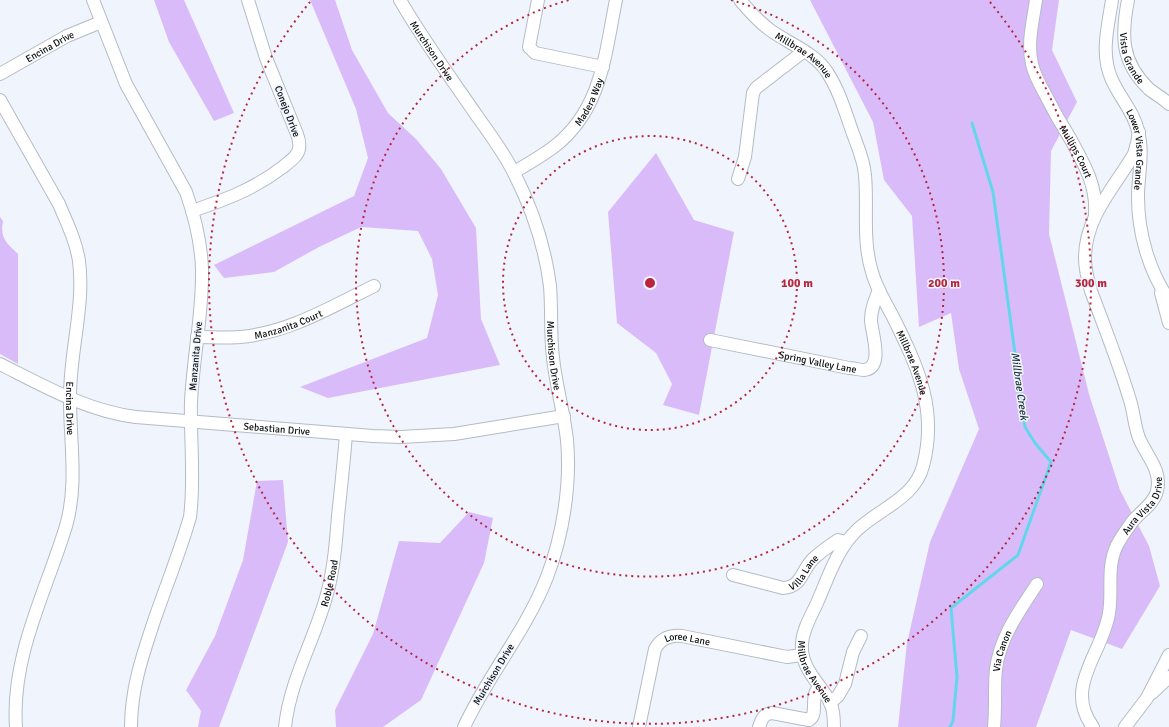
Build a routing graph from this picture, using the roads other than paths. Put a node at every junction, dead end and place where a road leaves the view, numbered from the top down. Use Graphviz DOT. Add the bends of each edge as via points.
graph roads {
  1 [pos="94,0"];
  2 [pos="248,0"];
  3 [pos="400,0"];
  4 [pos="538,0"];
  5 [pos="616,0"];
  6 [pos="740,0"];
  7 [pos="1036,0"];
  8 [pos="1112,0"];
  9 [pos="1128,0"];
  10 [pos="102,22"];
  11 [pos="804,51"];
  12 [pos="603,67"];
  13 [pos="0,74"];
  14 [pos="0,100"];
  15 [pos="1169,104"];
  16 [pos="1139,132"];
  17 [pos="514,172"];
  18 [pos="738,179"];
  19 [pos="192,211"];
  20 [pos="1095,215"];
  21 [pos="1158,284"];
  22 [pos="374,286"];
  23 [pos="879,290"];
  24 [pos="1169,300"];
  25 [pos="1169,323"];
  26 [pos="197,336"];
  27 [pos="710,340"];
  28 [pos="0,364"];
  29 [pos="70,398"];
  30 [pos="564,416"];
  31 [pos="190,422"];
  32 [pos="346,434"];
  33 [pos="846,542"];
  34 [pos="733,575"];
  35 [pos="1037,584"];
  36 [pos="860,636"];
  37 [pos="802,655"];
  38 [pos="1169,655"];
  39 [pos="1169,676"];
  40 [pos="819,687"];
  41 [pos="1147,698"];
  42 [pos="830,703"];
  43 [pos="16,727"];
  44 [pos="131,727"];
  45 [pos="285,727"];
  46 [pos="464,727"];
  47 [pos="639,727"];
  48 [pos="759,727"];
  49 [pos="834,727"];
  50 [pos="994,727"];
  51 [pos="1093,727"];
  52 [pos="1125,727"];
  1 -- 10 [label="street, Manzanita Drive"];
  2 -- 19 [label="street, Conejo Drive" via="266,58 297,134 299,150 272,176 252,188"];
  3 -- 17 [label="street, Murchison Drive"];
  4 -- 12 [label="street" via="529,47 531,50 535,53"];
  5 -- 12 [label="street, Madera Way"];
  6 -- 11 [label="street, Millbrae Avenue" via="769,29"];
  7 -- 20 [label="street, Mullins Court" via="1030,49 1032,64 1038,80 1091,178 1096,203"];
  8 -- 16 [label="street, Lower Vista Grande" via="1105,40 1107,68"];
  9 -- 15 [label="street, Vista Grande" via="1124,22 1126,53 1139,77"];
  10 -- 13 [label="street, Encina Drive" via="74,33"];
  10 -- 19 [label="street, Manzanita Drive" via="126,84 176,172"];
  11 -- 18 [label="street" via="753,93 745,158"];
  11 -- 23 [label="street, Millbrae Avenue" via="826,71 842,102 860,153 865,172 868,256"];
  12 -- 17 [label="street, Madera Way" via="591,102 569,134 539,158"];
  14 -- 29 [label="street, Encina Drive" via="59,204 79,261 80,281"];
  16 -- 20 [label="street" via="1134,154"];
  16 -- 21 [label="street, Lower Vista Grande" via="1139,219 1148,257"];
  17 -- 30 [label="street, Murchison Drive" via="534,218 546,263 553,357"];
  19 -- 26 [label="street, Manzanita Drive" via="202,268"];
  20 -- 51 [label="street, Aura Vista Drive" via="1086,243 1087,276 1129,397 1135,425 1152,459 1158,481 1156,493 1125,532 1112,561 1109,614 1083,683 1084,711"];
  21 -- 24 [label="street, Lower Vista Grande"];
  21 -- 25 [label="street"];
  22 -- 26 [label="street, Manzanita Court" via="285,328 240,337"];
  23 -- 27 [label="street, Spring Valley Lane" via="873,304 871,321 876,350 874,362 865,370"];
  23 -- 33 [label="street, Millbrae Avenue" via="920,376 929,416 929,435 922,470 914,484"];
  26 -- 31 [label="street, Manzanita Drive"];
  28 -- 29 [label="street, Sebastian Drive"];
  29 -- 31 [label="street, Sebastian Drive" via="120,415"];
  29 -- 43 [label="street, Encina Drive" via="71,504 22,657"];
  30 -- 32 [label="street, Sebastian Drive" via="434,436"];
  30 -- 46 [label="street, Murchison Drive" via="568,469 562,524 554,557 537,601 486,685"];
  31 -- 32 [label="street, Sebastian Drive"];
  31 -- 44 [label="street, Manzanita Drive" via="193,483 190,517 136,676"];
  32 -- 45 [label="street, Roble Road" via="327,594 292,688"];
  33 -- 34 [label="street, Villa Lane" via="838,540 820,553 791,587 783,588"];
  33 -- 37 [label="street, Millbrae Avenue" via="806,628"];
  35 -- 50 [label="street, Via Canon" via="1015,618 1000,649 996,668"];
  36 -- 42 [label="street" via="853,652 846,684"];
  37 -- 40 [label="street, Millbrae Avenue" via="805,665"];
  37 -- 47 [label="street, Loree Lane" via="787,657 682,636 666,638 655,649"];
  38 -- 41 [label="street"];
  39 -- 41 [label="street"];
  40 -- 42 [label="street, Millbrae Avenue"];
  40 -- 48 [label="street" via="815,691 812,718 809,720 772,713 762,718"];
  41 -- 52 [label="street"];
  42 -- 49 [label="street, Millbrae Avenue" via="834,714"];
}
